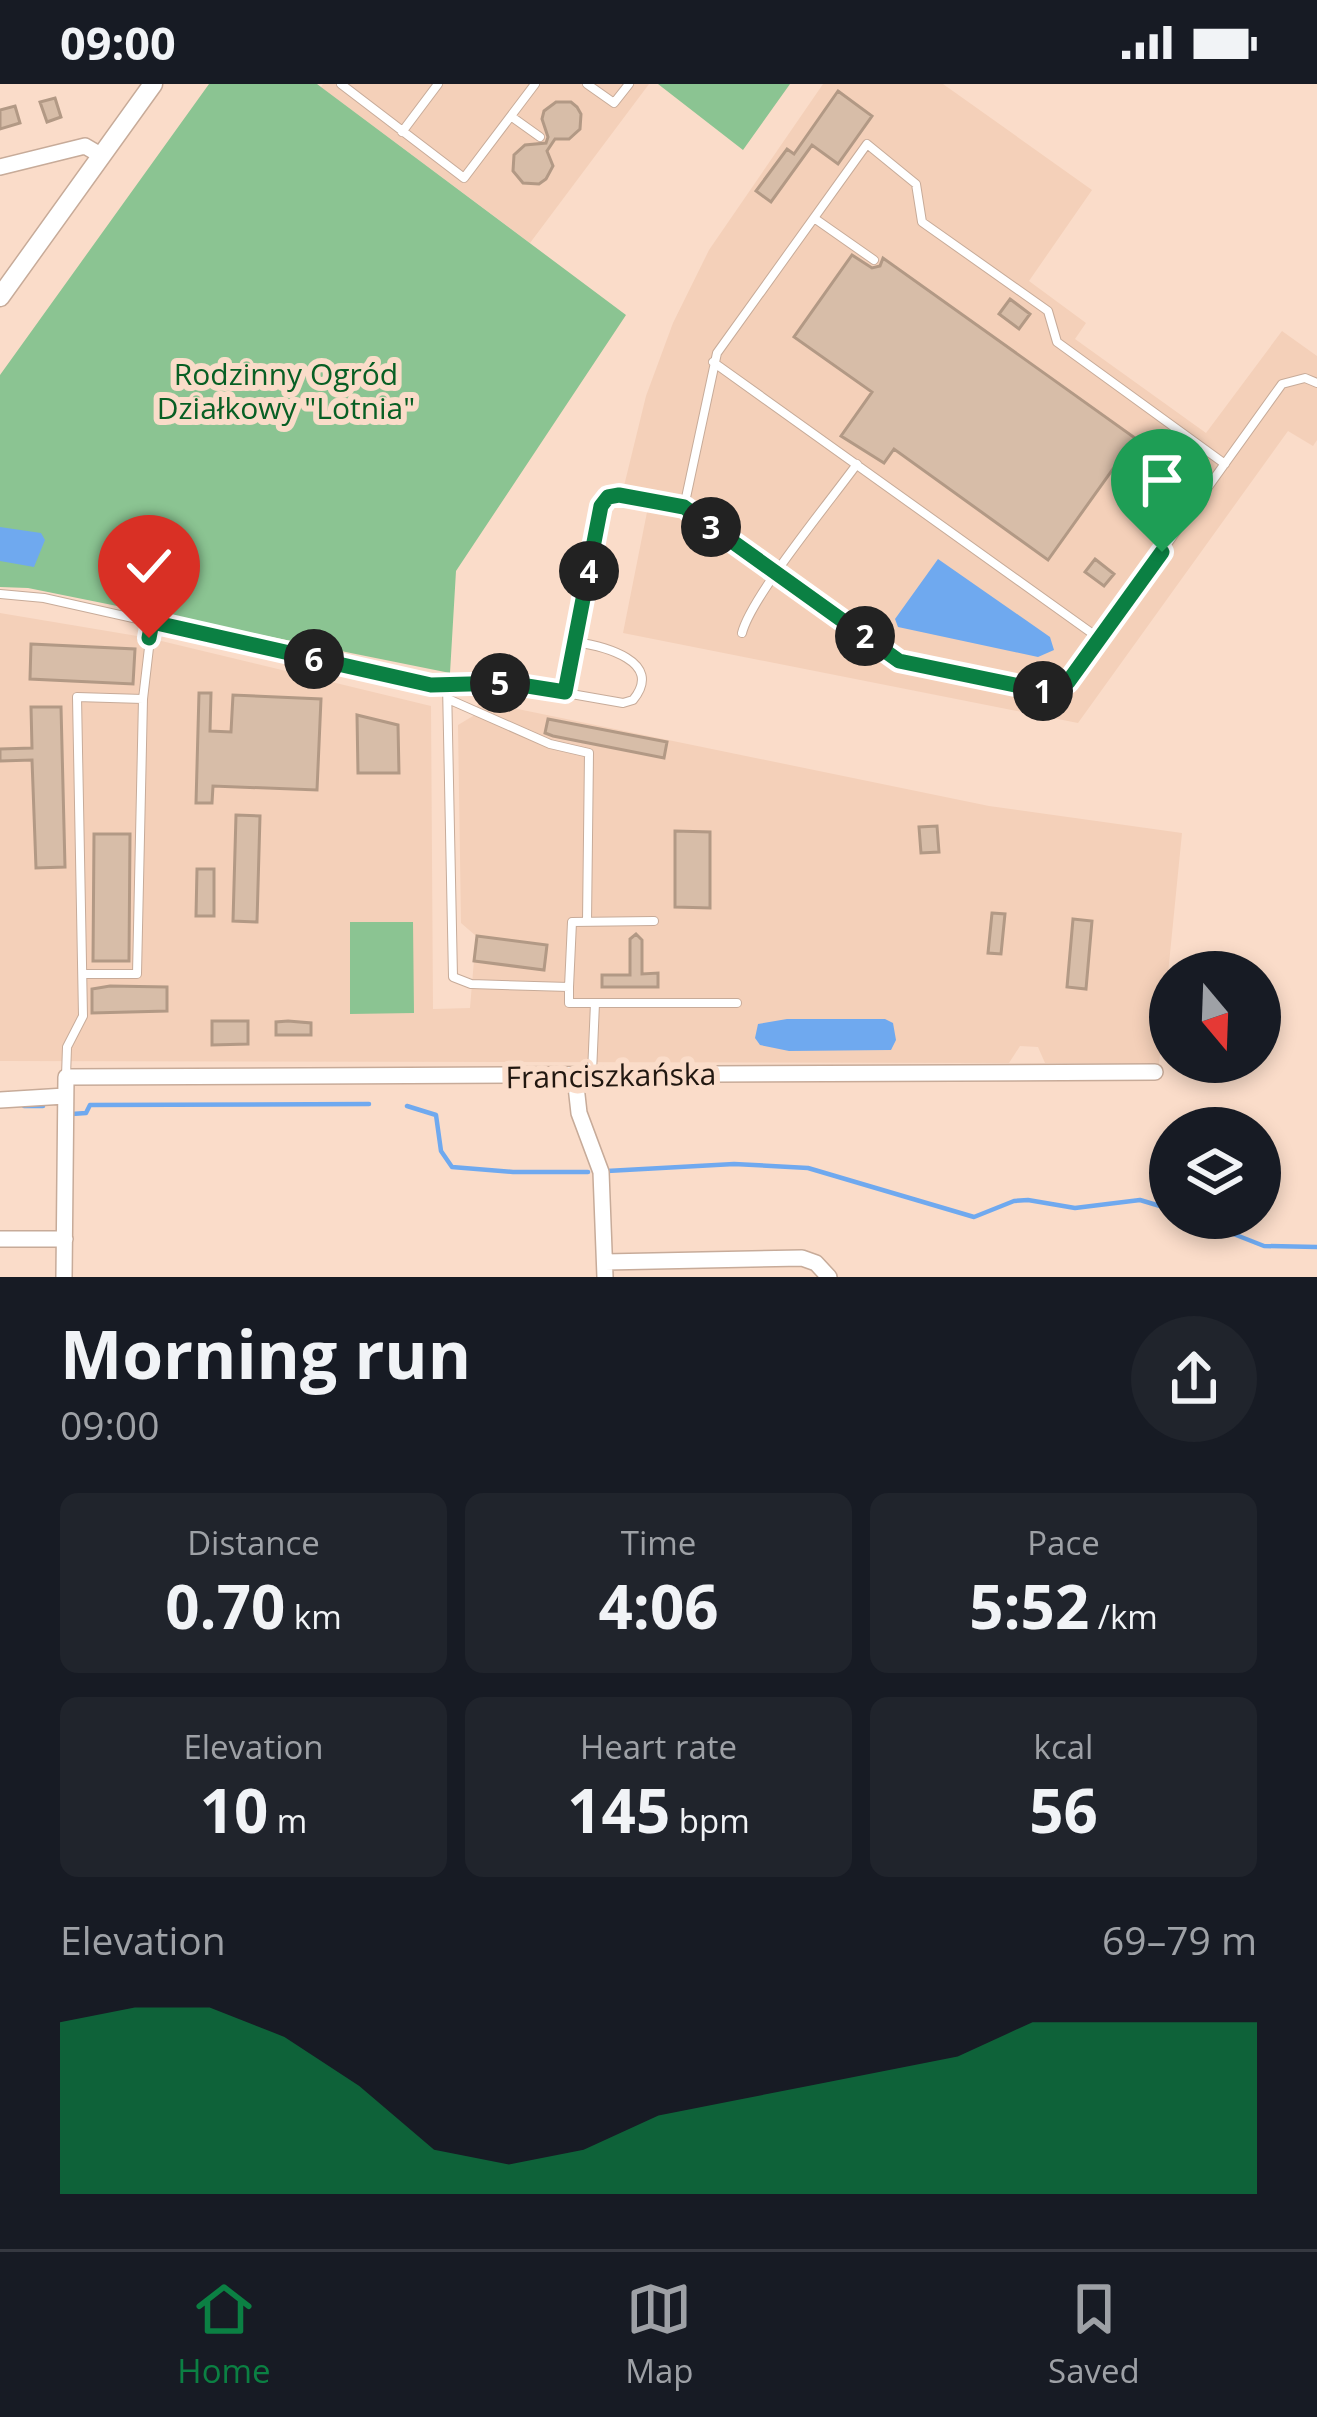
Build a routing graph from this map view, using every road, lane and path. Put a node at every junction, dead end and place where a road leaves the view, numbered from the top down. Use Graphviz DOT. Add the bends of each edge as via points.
graph roads {
  1 [pos="153,84"];
  2 [pos="341,84"];
  3 [pos="438,84"];
  4 [pos="535,84"];
  5 [pos="587,84"];
  6 [pos="629,84"];
  7 [pos="511,117"];
  8 [pos="402,132"];
  9 [pos="540,137"];
  10 [pos="102,156"];
  11 [pos="0,167"];
  12 [pos="814,218"];
  13 [pos="874,260"];
  14 [pos="0,297"];
  15 [pos="713,362"];
  16 [pos="1317,383"];
  17 [pos="857,464"];
  18 [pos="1225,464"];
  19 [pos="684,507"];
  20 [pos="778,573"];
  21 [pos="0,594"];
  22 [pos="152,622"];
  23 [pos="742,633"];
  24 [pos="1100,639"];
  25 [pos="575,642"];
  26 [pos="447,685"];
  27 [pos="565,692"];
  28 [pos="143,699"];
  29 [pos="448,699"];
  30 [pos="654,921"];
  31 [pos="586,922"];
  32 [pos="82,974"];
  33 [pos="569,987"];
  34 [pos="596,1003"];
  35 [pos="737,1003"];
  36 [pos="1149,1072"];
  37 [pos="66,1077"];
  38 [pos="584,1077"];
  39 [pos="65,1096"];
  40 [pos="0,1100"];
  41 [pos="0,1239"];
  42 [pos="64,1240"];
  43 [pos="605,1269"];
  44 [pos="64,1277"];
  45 [pos="829,1277"];
  1 -- 10 [label="street"];
  2 -- 8 [label="lane"];
  3 -- 8 [label="lane"];
  4 -- 7 [label="lane"];
  5 -- 6 [label="lane" via="614,104"];
  7 -- 8 [label="lane" via="464,178"];
  7 -- 9 [label="lane"];
  10 -- 11 [label="street" via="85,146"];
  10 -- 14 [label="street"];
  12 -- 13 [label="lane"];
  12 -- 15 [label="lane"];
  12 -- 18 [label="lane" via="868,144 916,184 922,222 1048,310 1057,342"];
  15 -- 17 [label="lane"];
  15 -- 19 [label="lane"];
  16 -- 18 [label="lane" via="1282,384"];
  17 -- 20 [label="lane"];
  17 -- 24 [label="lane"];
  18 -- 24 [label="lane"];
  19 -- 20 [label="lane"];
  19 -- 25 [label="lane" via="608,497"];
  20 -- 23 [label="lane"];
  20 -- 24 [label="lane" via="899,661 1003,683 1057,690"];
  21 -- 22 [label="lane"];
  22 -- 26 [label="lane"];
  22 -- 28 [label="lane"];
  25 -- 27 [label="lane"];
  25 -- 27 [label="lane" via="618,652 642,682 622,703"];
  26 -- 27 [label="lane"];
  26 -- 29 [label="lane"];
  28 -- 32 [label="lane" via="137,974"];
  28 -- 32 [label="lane" via="77,698"];
  29 -- 31 [label="lane" via="589,753"];
  29 -- 33 [label="lane" via="453,976 471,984"];
  30 -- 31 [label="lane"];
  31 -- 33 [label="lane" via="572,922"];
  32 -- 37 [label="lane" via="83,1016 67,1047"];
  33 -- 34 [label="lane" via="569,1003"];
  34 -- 35 [label="lane"];
  34 -- 38 [label="lane"];
  36 -- 38 [label="street, Franciszkańska"];
  37 -- 38 [label="street, Franciszkańska"];
  37 -- 39 [label="street"];
  38 -- 43 [label="street" via="579,1113 601,1172"];
  39 -- 40 [label="street"];
  39 -- 42 [label="street"];
  41 -- 42 [label="street"];
  42 -- 44 [label="street"];
  43 -- 45 [label="street" via="802,1258"];
}
